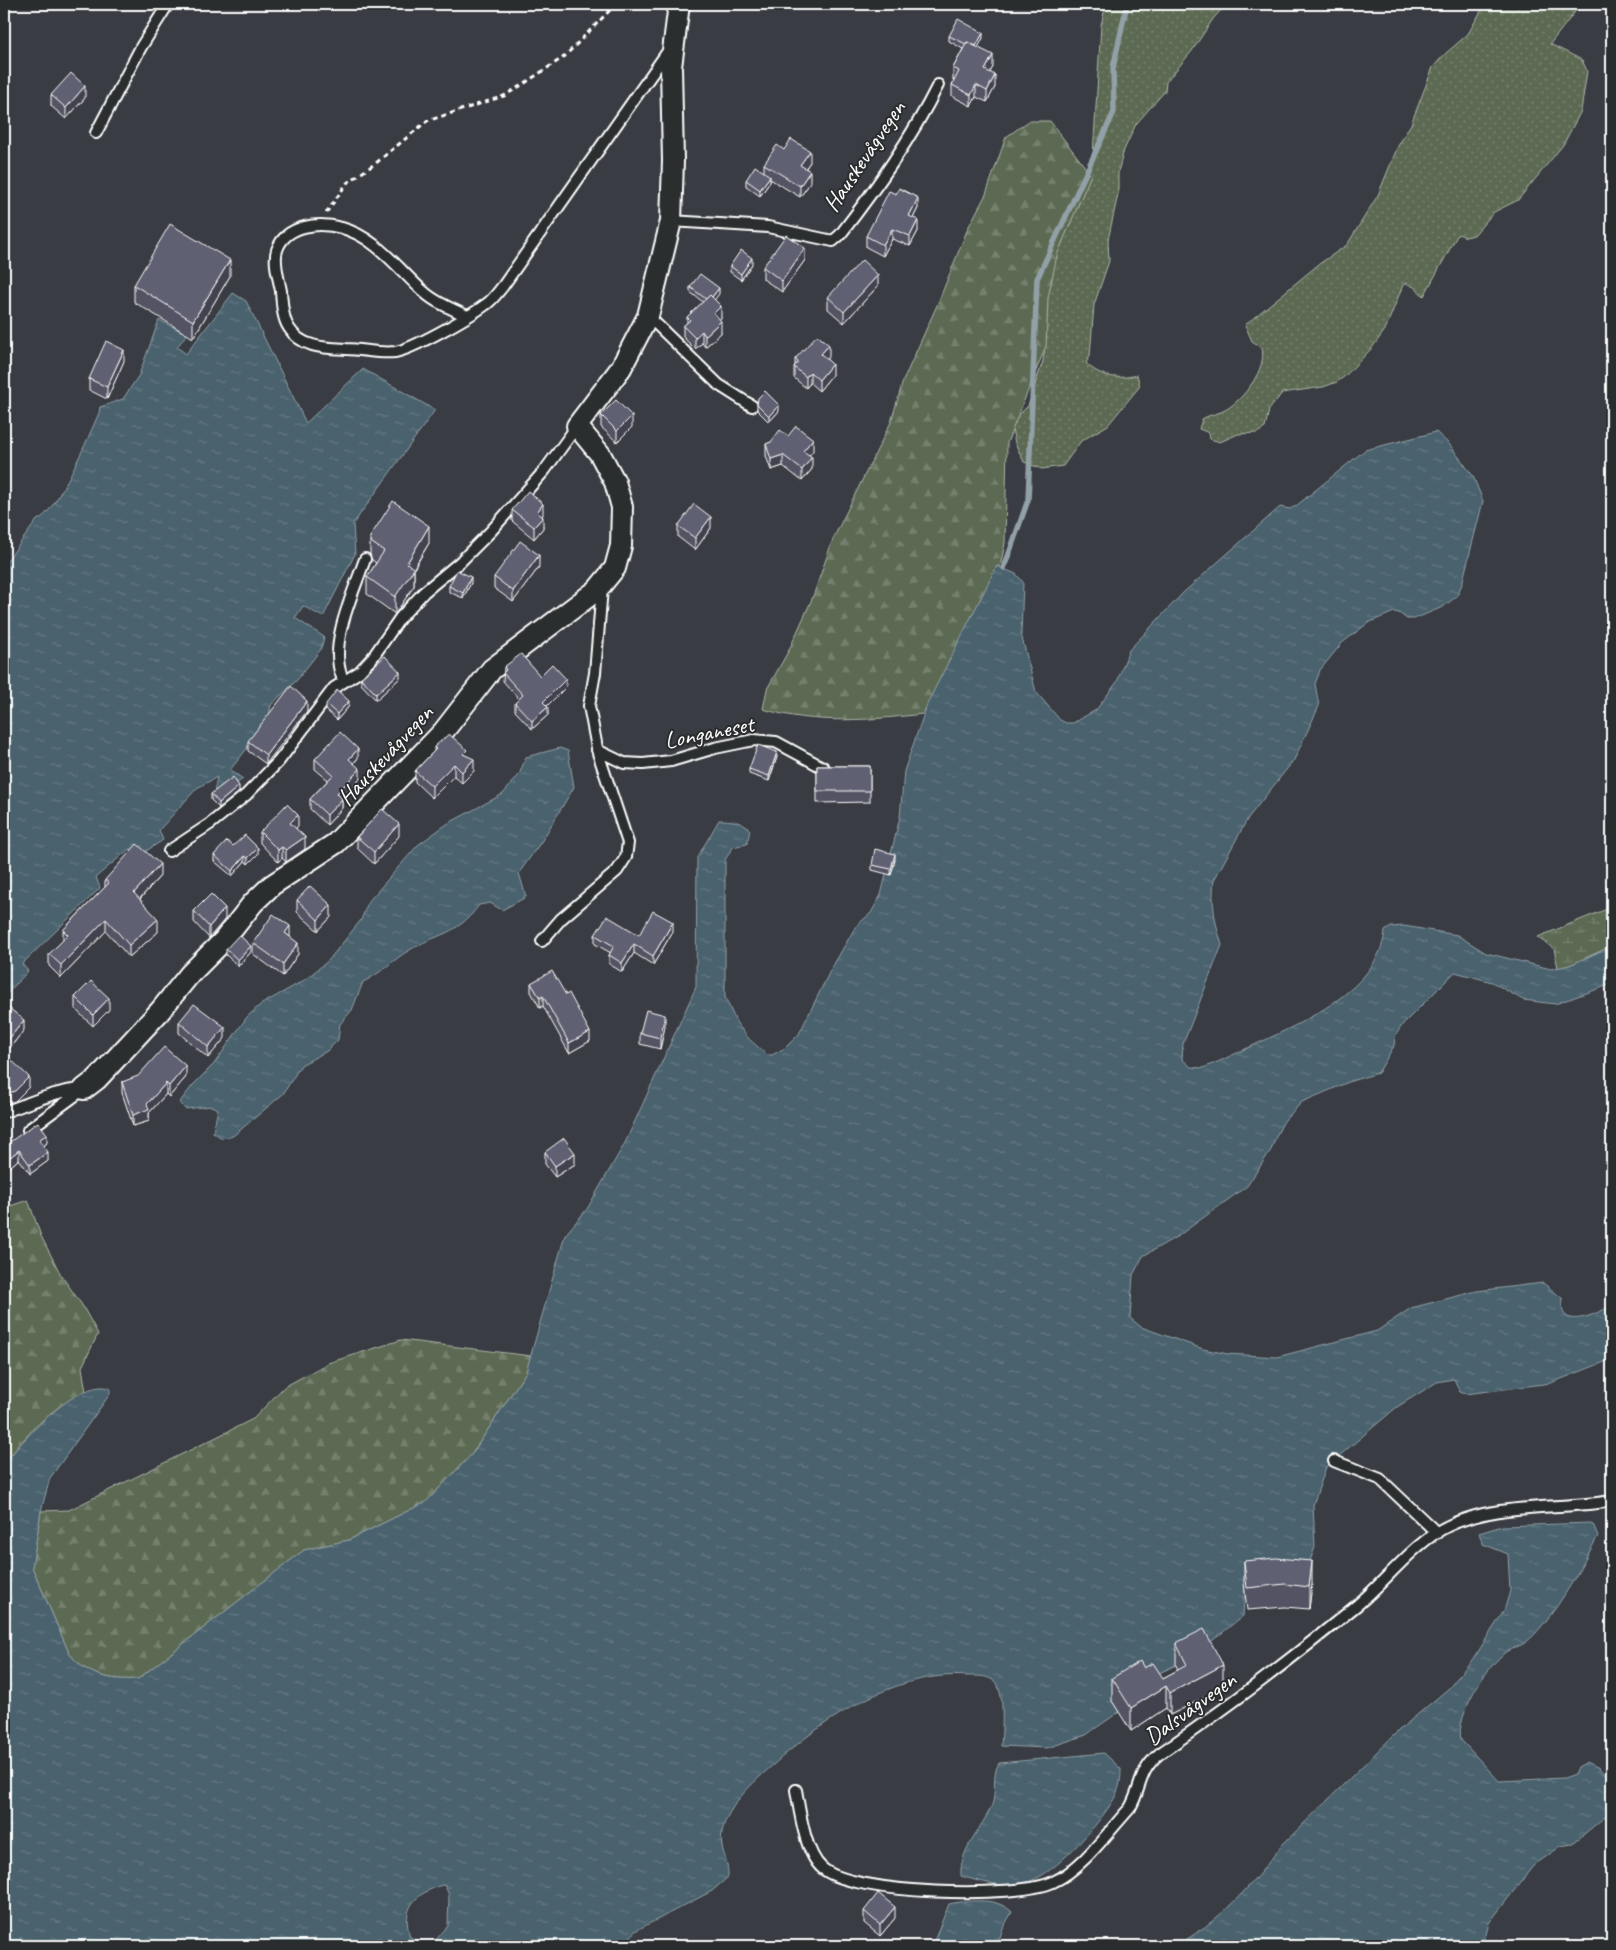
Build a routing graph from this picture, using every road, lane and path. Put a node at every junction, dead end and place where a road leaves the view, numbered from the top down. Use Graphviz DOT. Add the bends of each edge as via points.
graph roads {
  1 [pos="168,4"];
  2 [pos="616,4"];
  3 [pos="679,4"];
  4 [pos="673,44"];
  5 [pos="938,85"];
  6 [pos="96,133"];
  7 [pos="671,222"];
  8 [pos="318,224"];
  9 [pos="467,316"];
  10 [pos="648,316"];
  11 [pos="752,406"];
  12 [pos="577,426"];
  13 [pos="365,559"];
  14 [pos="602,584"];
  15 [pos="346,680"];
  16 [pos="598,750"];
  17 [pos="824,768"];
  18 [pos="169,851"];
  19 [pos="542,941"];
  20 [pos="84,1089"];
  21 [pos="4,1112"];
  22 [pos="19,1136"];
  23 [pos="1334,1461"];
  24 [pos="1612,1501"];
  25 [pos="1437,1533"];
  26 [pos="796,1790"];
  1 -- 6 [label="lane" via="141,47"];
  2 -- 8 [label="path" via="564,57 525,84 504,96 428,121 347,183"];
  3 -- 4 [label="street"];
  4 -- 7 [label="street"];
  4 -- 9 [label="lane" via="503,286 487,304"];
  5 -- 7 [label="lane, Hauskevågvegen" via="918,126 892,165 845,229 833,240 768,226"];
  7 -- 10 [label="street"];
  8 -- 9 [label="lane" via="342,228 367,239 426,294"];
  8 -- 9 [label="lane" via="304,226 285,236 276,251 283,310 289,328 307,344 368,353 397,352"];
  10 -- 11 [label="lane" via="719,384"];
  10 -- 12 [label="street" via="621,368"];
  12 -- 14 [label="street, Hauskevågvegen" via="600,454 622,507 622,546 615,568"];
  12 -- 15 [label="lane" via="545,470 491,531 424,592 400,618 373,657"];
  13 -- 15 [label="lane" via="336,650 338,670"];
  14 -- 16 [label="lane" via="595,673 588,706"];
  14 -- 20 [label="street, Hauskevågvegen" via="492,669 443,732 360,820 336,843 272,885 253,903 160,1011"];
  15 -- 18 [label="lane" via="334,688 279,761 246,795"];
  16 -- 17 [label="lane, Longaneset" via="624,763 643,764 671,761 754,740 776,742"];
  16 -- 19 [label="lane" via="628,843 626,857 617,871"];
  20 -- 21 [label="lane" via="58,1092"];
  20 -- 22 [label="lane, Hauskevågvegen"];
  23 -- 25 [label="lane" via="1380,1479"];
  24 -- 25 [label="lane, Dalsvågvegen" via="1492,1512 1460,1521"];
  25 -- 26 [label="lane, Dalsvågvegen" via="1358,1605 1147,1764 1130,1808 1065,1875 1043,1886 925,1892 834,1877 815,1859 803,1828"];
}
